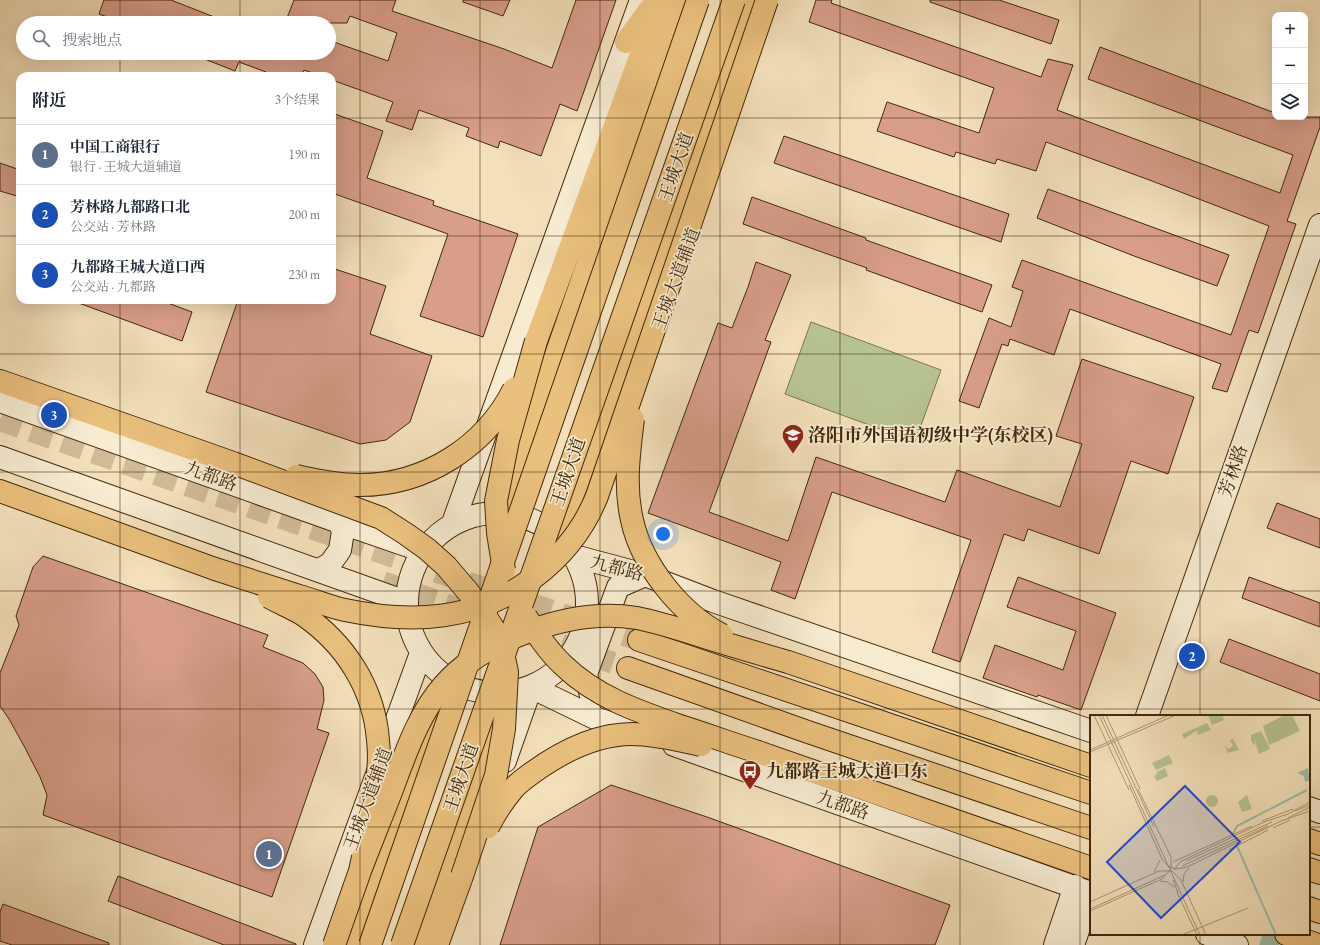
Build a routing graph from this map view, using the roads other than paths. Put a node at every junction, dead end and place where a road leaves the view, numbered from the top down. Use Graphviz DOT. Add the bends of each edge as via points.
graph roads {
  1 [pos="641,0"];
  2 [pos="656,0"];
  3 [pos="661,0"];
  4 [pos="680,0"];
  5 [pos="698,0"];
  6 [pos="734,0"];
  7 [pos="751,0"];
  8 [pos="767,0"];
  9 [pos="775,0"];
  10 [pos="626,42"];
  11 [pos="1320,225"];
  12 [pos="1320,260"];
  13 [pos="669,299"];
  14 [pos="536,341"];
  15 [pos="643,364"];
  16 [pos="0,381"];
  17 [pos="611,390"];
  18 [pos="0,401"];
  19 [pos="0,458"];
  20 [pos="233,463"];
  21 [pos="0,491"];
  22 [pos="501,512"];
  23 [pos="339,522"];
  24 [pos="453,523"];
  25 [pos="558,537"];
  26 [pos="423,551"];
  27 [pos="574,556"];
  28 [pos="215,569"];
  29 [pos="319,570"];
  30 [pos="645,575"];
  31 [pos="406,602"];
  32 [pos="639,640"];
  33 [pos="422,653"];
  34 [pos="788,662"];
  35 [pos="628,668"];
  36 [pos="445,677"];
  37 [pos="531,687"];
  38 [pos="504,693"];
  39 [pos="1147,715"];
  40 [pos="1159,715"];
  41 [pos="595,718"];
  42 [pos="1090,731"];
  43 [pos="758,752"];
  44 [pos="1090,766"];
  45 [pos="1090,793"];
  46 [pos="1310,808"];
  47 [pos="1320,812"];
  48 [pos="1090,828"];
  49 [pos="1310,840"];
  50 [pos="1320,844"];
  51 [pos="1090,868"];
  52 [pos="1310,869"];
  53 [pos="360,871"];
  54 [pos="1320,873"];
  55 [pos="462,876"];
  56 [pos="1085,891"];
  57 [pos="1310,908"];
  58 [pos="1320,912"];
  59 [pos="1289,935"];
  60 [pos="315,945"];
  61 [pos="334,945"];
  62 [pos="352,945"];
  63 [pos="370,945"];
  64 [pos="402,945"];
  65 [pos="415,945"];
  66 [pos="437,945"];
  67 [pos="441,945"];
  68 [pos="1055,945"];
  69 [pos="1073,945"];
  70 [pos="1318,945"];
  1 -- 10 [label="main road"];
  2 -- 10 [label="main road"];
  3 -- 14 [label="main road"];
  4 -- 22 [label="main road"];
  5 -- 63 [label="main road, 王城大道, bridge"];
  6 -- 64 [label="main road, 王城大道, bridge"];
  7 -- 17 [label="main road, 王城大道"];
  8 -- 15 [label="main road, bridge"];
  9 -- 13 [label="main road, 王城大道辅道"];
  10 -- 24 [label="main road"];
  11 -- 39 [label="main road, 芳林路"];
  12 -- 40 [label="main road, 芳林路"];
  13 -- 17 [label="main road"];
  13 -- 27 [label="main road, 王城大道辅道"];
  14 -- 20 [label="main road, bridge" via="510,397 497,417 465,448 430,471 403,480 359,485 304,478"];
  14 -- 43 [label="main road, bridge" via="508,440 496,501 500,549 514,596 552,654 594,689 634,710"];
  15 -- 28 [label="main road, bridge" via="597,496 584,524 567,547 541,572 501,599 461,613 419,617 381,616 344,610"];
  15 -- 34 [label="main road, bridge" via="634,409 628,479 632,520 643,550 671,594 691,614 728,638"];
  16 -- 20 [label="main road"];
  17 -- 25 [label="main road, 王城大道"];
  18 -- 23 [label="main road, 九都路"];
  19 -- 29 [label="main road"];
  20 -- 55 [label="main road, bridge" via="380,518 406,534 446,566 492,626 500,644 507,672 504,729 496,775"];
  21 -- 28 [label="main road"];
  22 -- 24 [label="main road, 九都路" via="469,516"];
  22 -- 25 [label="main road, 九都路" via="532,520 547,527"];
  23 -- 26 [label="main road, 九都路"];
  23 -- 29 [label="main road" via="343,531 340,550 330,564"];
  24 -- 26 [label="main road, 九都路" via="440,532"];
  25 -- 27 [label="main road, 九都路"];
  26 -- 31 [label="main road, 九都路" via="410,574"];
  27 -- 30 [label="main road, 九都路"];
  27 -- 37 [label="main road, 九都路" via="584,580 587,596 583,630 567,660 556,672"];
  28 -- 53 [label="main road, bridge" via="301,614 323,630 337,644 360,676 374,712 378,741 376,791"];
  29 -- 31 [label="main road"];
  30 -- 41 [label="main road" via="618,587 586,674"];
  30 -- 42 [label="main road, 九都路"];
  31 -- 33 [label="main road, 九都路" via="408,622"];
  32 -- 45 [label="main road"];
  33 -- 36 [label="main road, 九都路"];
  33 -- 60 [label="main road, 王城大道辅道"];
  34 -- 44 [label="main road"];
  34 -- 53 [label="main road, bridge" via="636,618 586,616 539,627 511,638 460,670 430,704 407,750"];
  35 -- 48 [label="main road"];
  36 -- 38 [label="main road, 九都路" via="476,691"];
  36 -- 62 [label="main road"];
  37 -- 38 [label="main road, 九都路"];
  37 -- 41 [label="main road, 九都路"];
  37 -- 67 [label="main road"];
  38 -- 65 [label="main road, 王城大道"];
  41 -- 56 [label="main road, 九都路"];
  43 -- 51 [label="main road"];
  43 -- 55 [label="main road, bridge" via="728,750 652,735 630,734 583,744 549,761 514,788 497,809"];
  46 -- 47 [label="main road"];
  49 -- 50 [label="main road"];
  52 -- 54 [label="main road"];
  53 -- 61 [label="main road, bridge"];
  55 -- 66 [label="main road"];
  56 -- 68 [label="main road"];
  56 -- 69 [label="main road"];
  57 -- 58 [label="main road"];
  59 -- 70 [label="main road"];
}
